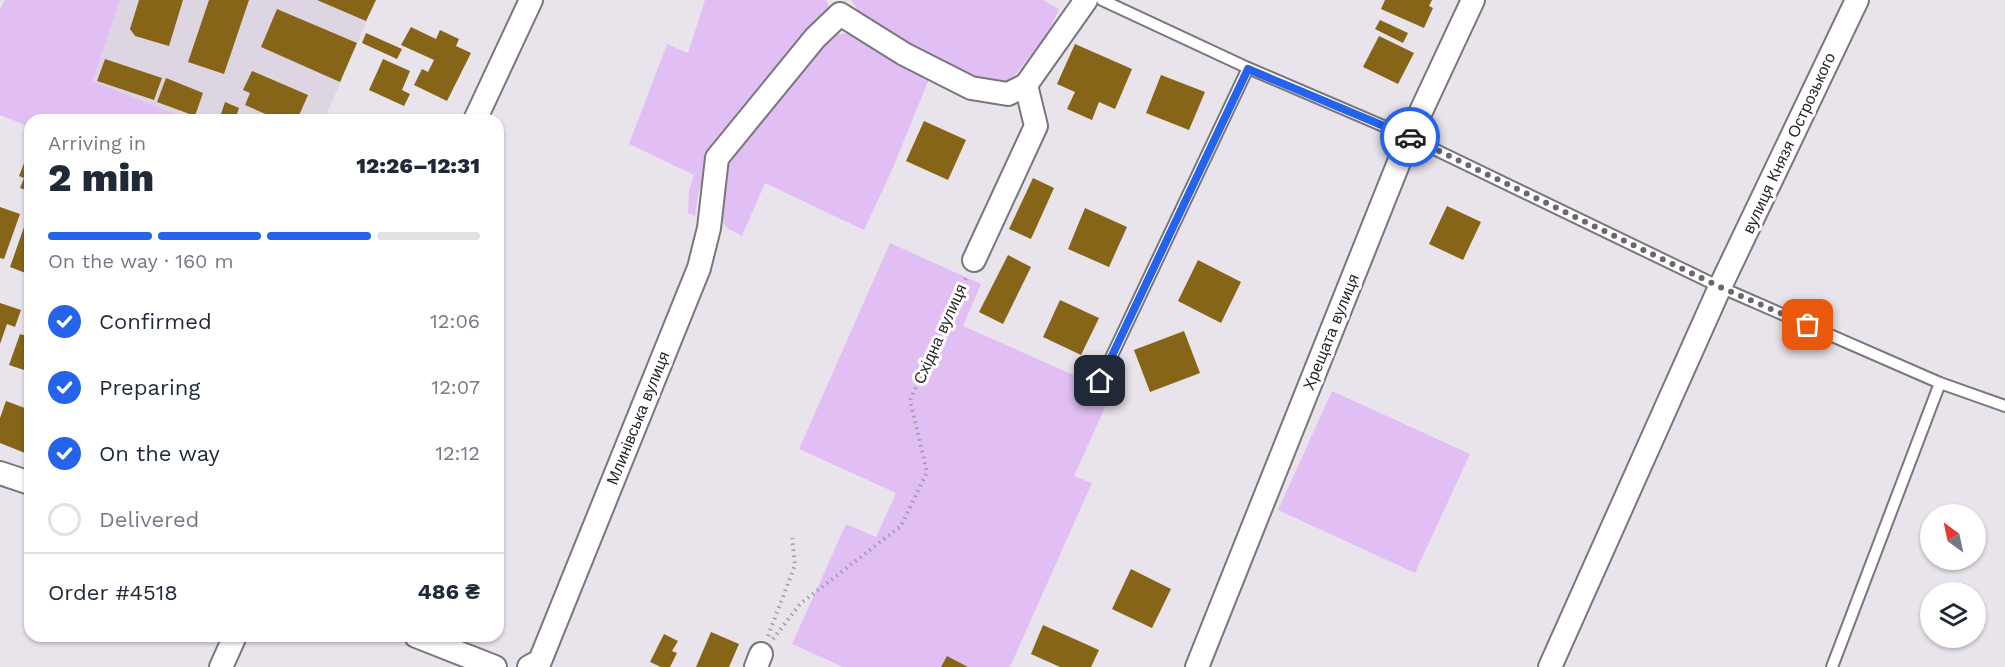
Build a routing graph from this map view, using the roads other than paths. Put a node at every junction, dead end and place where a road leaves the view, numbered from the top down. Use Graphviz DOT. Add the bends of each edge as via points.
graph roads {
  1 [pos="531,0"];
  2 [pos="1086,0"];
  3 [pos="1102,0"];
  4 [pos="1473,0"];
  5 [pos="1857,0"];
  6 [pos="1248,69"];
  7 [pos="1026,85"];
  8 [pos="478,114"];
  9 [pos="1408,136"];
  10 [pos="974,260"];
  11 [pos="1720,287"];
  12 [pos="1100,381"];
  13 [pos="1940,383"];
  14 [pos="2005,406"];
  15 [pos="0,473"];
  16 [pos="24,481"];
  17 [pos="232,642"];
  18 [pos="431,642"];
  19 [pos="221,667"];
  20 [pos="495,667"];
  21 [pos="529,667"];
  22 [pos="1197,667"];
  23 [pos="1550,667"];
  24 [pos="1832,667"];
  1 -- 8 [label="street"];
  2 -- 7 [label="street"];
  3 -- 6 [label="lane"];
  4 -- 9 [label="street, Хрещата вулиця"];
  5 -- 11 [label="street, вулиця Князя Острозького"];
  6 -- 9 [label="lane"];
  6 -- 12 [label="lane"];
  7 -- 10 [label="street" via="1036,126"];
  7 -- 21 [label="street, Млинівська вулиця" via="1008,94 971,87 904,54 838,11 717,158 709,228 699,268 540,661"];
  9 -- 11 [label="lane"];
  9 -- 22 [label="street, Хрещата вулиця"];
  11 -- 13 [label="lane"];
  11 -- 23 [label="street, вулиця Князя Острозького"];
  13 -- 14 [label="lane"];
  13 -- 24 [label="lane"];
  15 -- 16 [label="street"];
  17 -- 19 [label="street"];
  18 -- 20 [label="street"];
}
